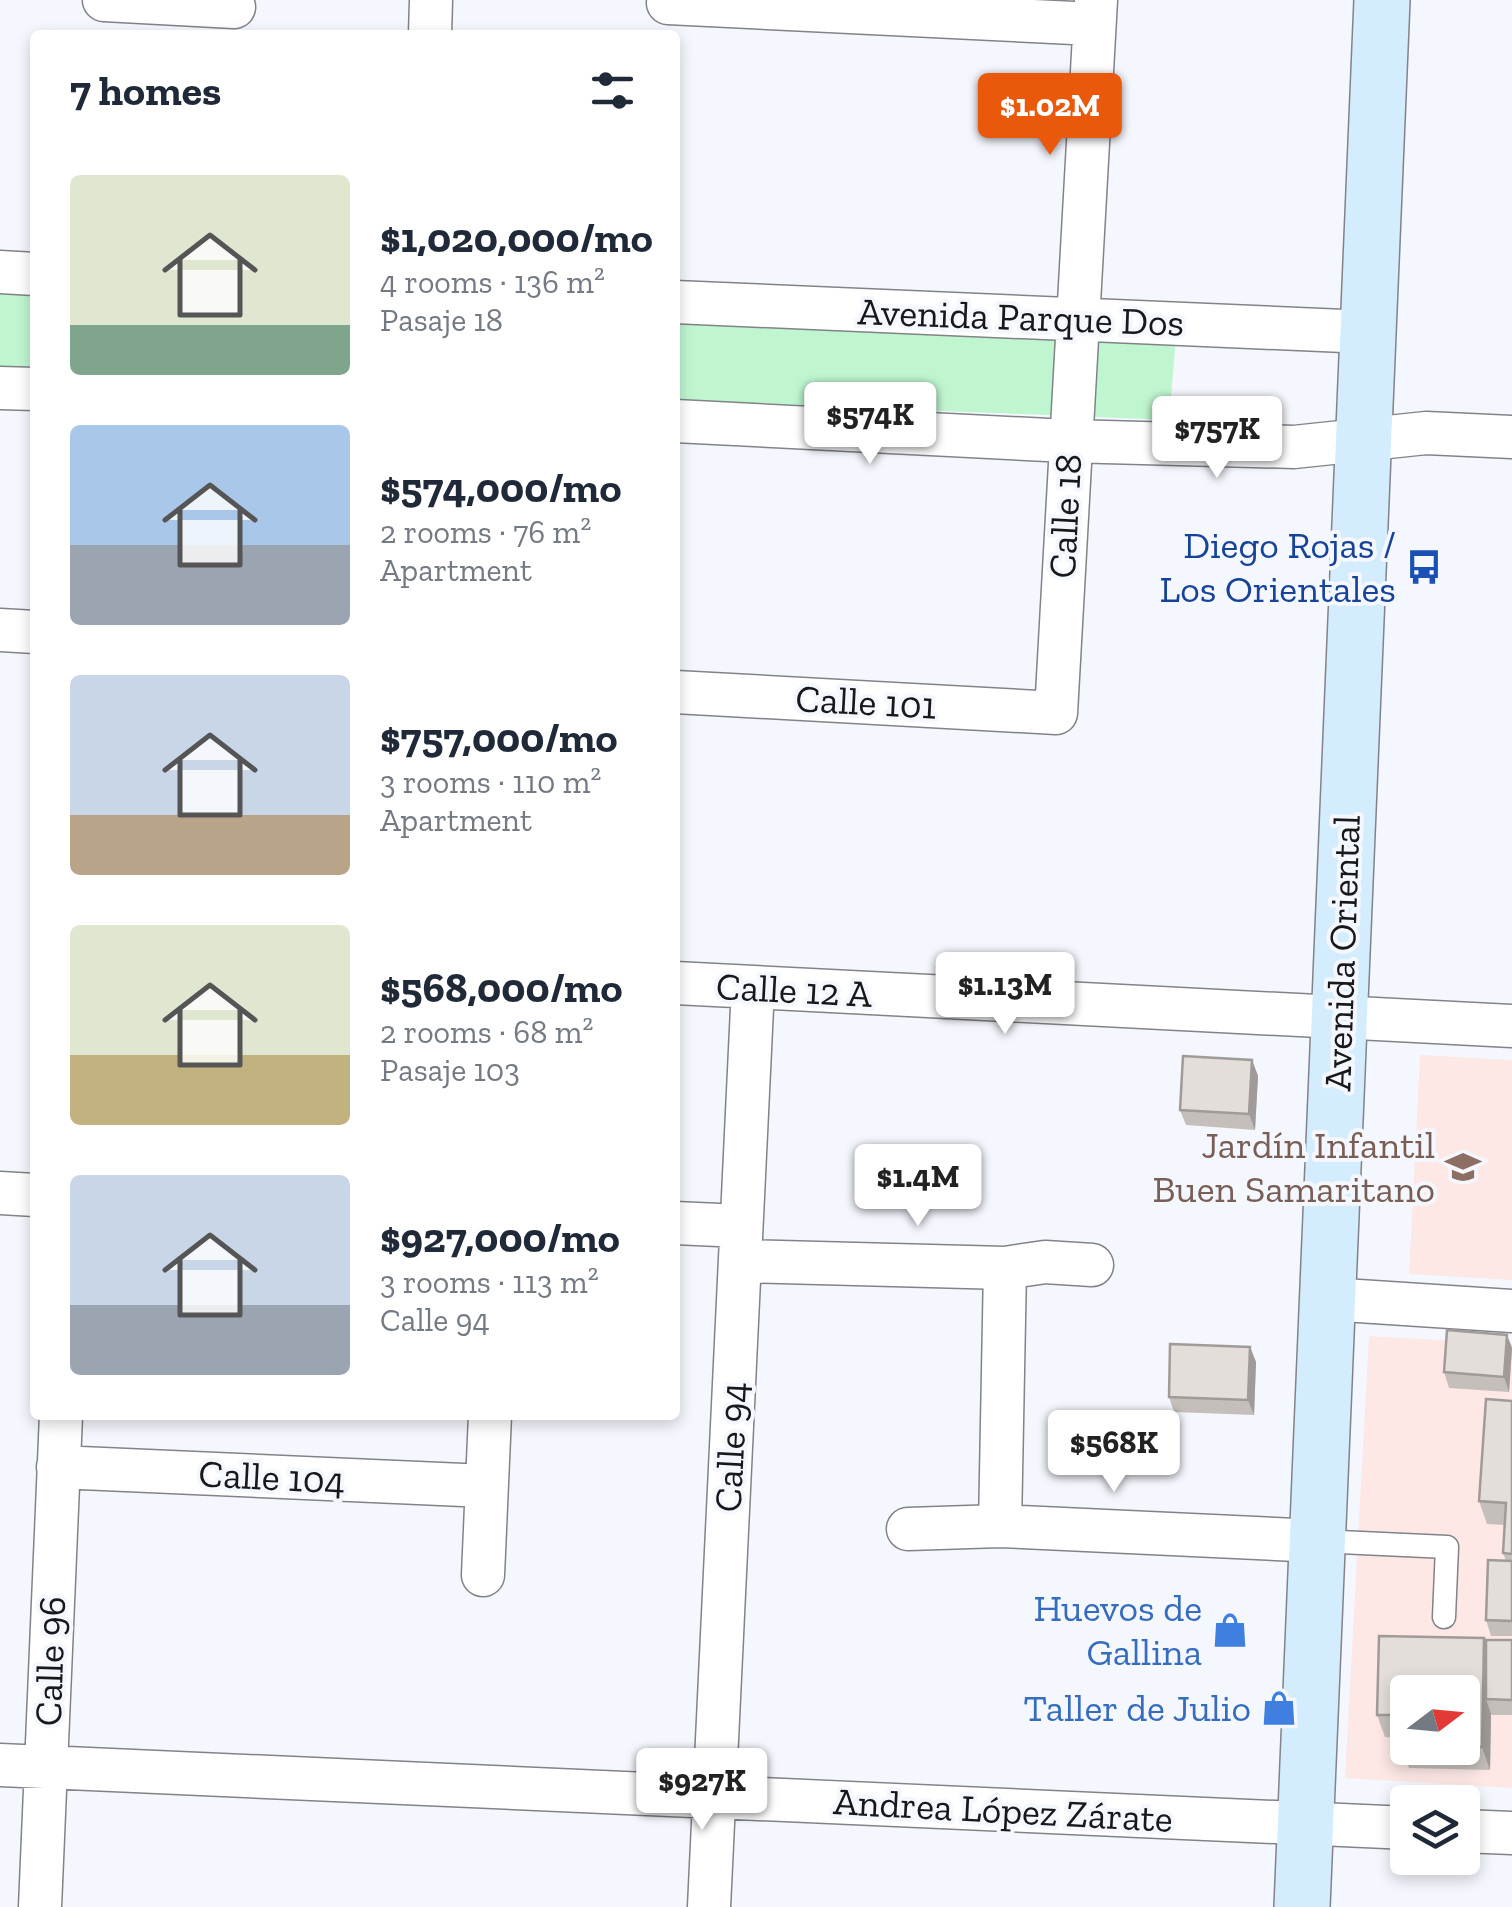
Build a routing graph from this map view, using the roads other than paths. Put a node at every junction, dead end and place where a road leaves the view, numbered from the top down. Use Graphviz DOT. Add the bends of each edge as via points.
graph roads {
  1 [pos="104,0"];
  2 [pos="431,0"];
  3 [pos="1382,0"];
  4 [pos="154,2"];
  5 [pos="234,7"];
  6 [pos="1095,12"];
  7 [pos="667,13"];
  8 [pos="430,30"];
  9 [pos="0,272"];
  10 [pos="30,274"];
  11 [pos="680,302"];
  12 [pos="1077,320"];
  13 [pos="1367,332"];
  14 [pos="0,388"];
  15 [pos="30,390"];
  16 [pos="680,421"];
  17 [pos="1512,437"];
  18 [pos="1362,440"];
  19 [pos="1068,441"];
  20 [pos="0,630"];
  21 [pos="30,632"];
  22 [pos="680,692"];
  23 [pos="1056,713"];
  24 [pos="680,983"];
  25 [pos="753,987"];
  26 [pos="1339,1018"];
  27 [pos="1512,1026"];
  28 [pos="0,1193"];
  29 [pos="30,1195"];
  30 [pos="680,1225"];
  31 [pos="741,1243"];
  32 [pos="1092,1266"];
  33 [pos="1005,1268"];
  34 [pos="1328,1299"];
  35 [pos="1512,1311"];
  36 [pos="60,1420"];
  37 [pos="490,1420"];
  38 [pos="58,1467"];
  39 [pos="486,1486"];
  40 [pos="1000,1526"];
  41 [pos="908,1529"];
  42 [pos="1318,1541"];
  43 [pos="483,1576"];
  44 [pos="1444,1618"];
  45 [pos="0,1765"];
  46 [pos="46,1767"];
  47 [pos="714,1797"];
  48 [pos="1305,1824"];
  49 [pos="1390,1827"];
  50 [pos="1480,1831"];
  51 [pos="1512,1833"];
  52 [pos="40,1907"];
  53 [pos="709,1907"];
  54 [pos="1302,1907"];
  1 -- 4 [label="street"];
  2 -- 8 [label="street"];
  3 -- 13 [label="main road, Avenida Oriental"];
  4 -- 5 [label="street"];
  6 -- 7 [label="street"];
  6 -- 12 [label="street, Calle 18"];
  9 -- 10 [label="street"];
  11 -- 12 [label="street, Avenida Parque Dos"];
  12 -- 13 [label="street, Avenida Parque Dos"];
  12 -- 19 [label="street, Calle 18"];
  13 -- 18 [label="main road, Avenida Oriental"];
  14 -- 15 [label="street"];
  16 -- 19 [label="street"];
  17 -- 18 [label="street" via="1426,433"];
  18 -- 19 [label="street" via="1294,446"];
  18 -- 26 [label="main road, Avenida Oriental"];
  19 -- 23 [label="street, Calle 18"];
  20 -- 21 [label="street"];
  22 -- 23 [label="street, Calle 101"];
  24 -- 25 [label="street, Calle 12 A"];
  25 -- 26 [label="street, Calle 12 A"];
  25 -- 31 [label="street, Calle 94"];
  26 -- 27 [label="street, Calle 12 A"];
  26 -- 34 [label="main road, Avenida Oriental"];
  28 -- 29 [label="street"];
  30 -- 31 [label="street"];
  31 -- 33 [label="street"];
  31 -- 47 [label="street, Calle 94"];
  32 -- 33 [label="street" via="1045,1262"];
  33 -- 40 [label="street"];
  34 -- 35 [label="street"];
  34 -- 42 [label="main road, Avenida Oriental"];
  36 -- 38 [label="street, Calle 96"];
  37 -- 39 [label="street"];
  38 -- 39 [label="street, Calle 104"];
  38 -- 46 [label="street, Calle 96"];
  39 -- 43 [label="street"];
  40 -- 41 [label="street"];
  40 -- 42 [label="street"];
  42 -- 44 [label="lane" via="1447,1546"];
  42 -- 48 [label="main road, Avenida Oriental"];
  45 -- 46 [label="street, Andrea López Zárate"];
  46 -- 47 [label="street, Andrea López Zárate"];
  46 -- 52 [label="street, Calle 96"];
  47 -- 48 [label="street, Andrea López Zárate"];
  47 -- 53 [label="street, Calle 94"];
  48 -- 49 [label="street, Andrea López Zárate"];
  48 -- 54 [label="main road, Avenida Oriental"];
  50 -- 51 [label="street"];
}
